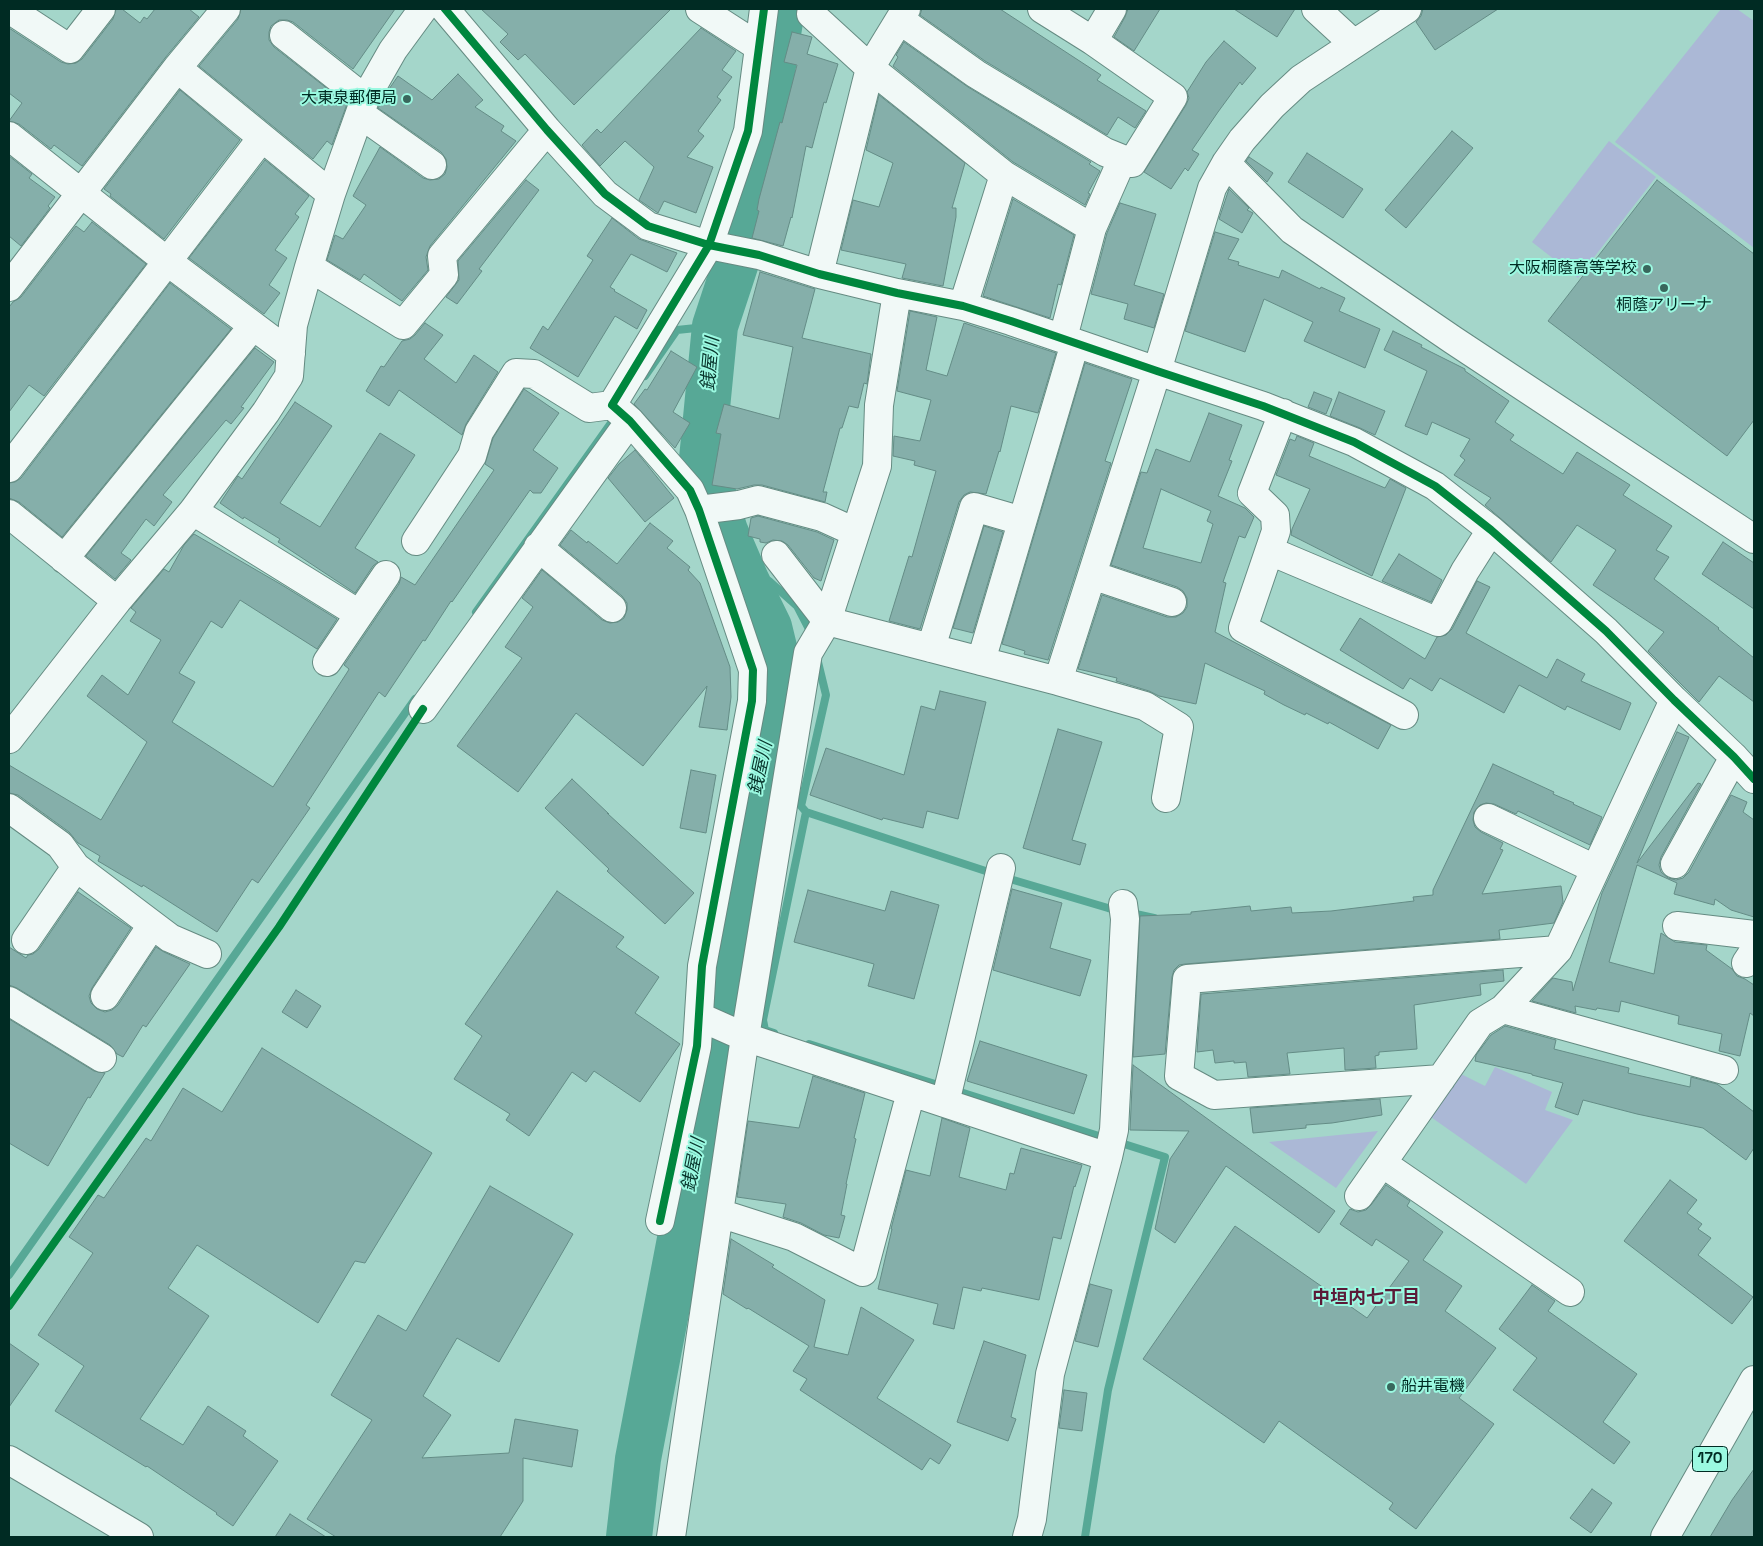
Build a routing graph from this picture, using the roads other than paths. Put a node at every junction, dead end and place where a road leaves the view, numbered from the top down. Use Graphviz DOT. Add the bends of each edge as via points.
graph roads {
  1 [pos="9,9"];
  2 [pos="101,9"];
  3 [pos="226,9"];
  4 [pos="423,9"];
  5 [pos="445,9"];
  6 [pos="700,9"];
  7 [pos="764,9"];
  8 [pos="1042,9"];
  9 [pos="1112,9"];
  10 [pos="1316,9"];
  11 [pos="1407,9"];
  12 [pos="811,14"];
  13 [pos="903,14"];
  14 [pos="284,35"];
  15 [pos="1093,41"];
  16 [pos="1354,44"];
  17 [pos="759,47"];
  18 [pos="177,68"];
  19 [pos="870,68"];
  20 [pos="363,106"];
  21 [pos="547,130"];
  22 [pos="9,136"];
  23 [pos="261,139"];
  24 [pos="1122,160"];
  25 [pos="1226,163"];
  26 [pos="432,165"];
  27 [pos="1004,175"];
  28 [pos="81,194"];
  29 [pos="331,194"];
  30 [pos="1092,228"];
  31 [pos="709,245"];
  32 [pos="168,262"];
  33 [pos="309,266"];
  34 [pos="819,274"];
  35 [pos="9,287"];
  36 [pos="897,293"];
  37 [pos="964,306"];
  38 [pos="253,326"];
  39 [pos="1069,340"];
  40 [pos="291,354"];
  41 [pos="1157,371"];
  42 [pos="1283,413"];
  43 [pos="622,414"];
  44 [pos="9,468"];
  45 [pos="699,510"];
  46 [pos="193,511"];
  47 [pos="9,514"];
  48 [pos="1022,521"];
  49 [pos="1491,530"];
  50 [pos="855,532"];
  51 [pos="1754,539"];
  52 [pos="416,541"];
  53 [pos="538,547"];
  54 [pos="1270,551"];
  55 [pos="776,556"];
  56 [pos="64,559"];
  57 [pos="386,575"];
  58 [pos="1092,575"];
  59 [pos="117,601"];
  60 [pos="1172,602"];
  61 [pos="612,608"];
  62 [pos="359,614"];
  63 [pos="818,636"];
  64 [pos="930,648"];
  65 [pos="981,661"];
  66 [pos="327,662"];
  67 [pos="1058,681"];
  68 [pos="1674,700"];
  69 [pos="423,709"];
  70 [pos="1404,715"];
  71 [pos="9,739"];
  72 [pos="1734,757"];
  73 [pos="1754,779"];
  74 [pos="1166,798"];
  75 [pos="9,808"];
  76 [pos="1488,818"];
  77 [pos="1675,864"];
  78 [pos="76,867"];
  79 [pos="1595,869"];
  80 [pos="1000,875"];
  81 [pos="1124,912"];
  82 [pos="152,925"];
  83 [pos="1677,926"];
  84 [pos="1754,935"];
  85 [pos="26,940"];
  86 [pos="1558,950"];
  87 [pos="208,954"];
  88 [pos="105,996"];
  89 [pos="9,1001"];
  90 [pos="1503,1009"];
  91 [pos="700,1017"];
  92 [pos="745,1037"];
  93 [pos="102,1058"];
  94 [pos="1724,1070"];
  95 [pos="1441,1078"];
  96 [pos="911,1092"];
  97 [pos="947,1093"];
  98 [pos="1111,1145"];
  99 [pos="1382,1163"];
  100 [pos="1359,1196"];
  101 [pos="719,1213"];
  102 [pos="660,1221"];
  103 [pos="1570,1292"];
  104 [pos="1754,1380"];
  105 [pos="9,1460"];
  106 [pos="138,1537"];
  107 [pos="671,1537"];
  108 [pos="1027,1537"];
  109 [pos="1665,1537"];
  1 -- 2 [label="main road" via="70,49"];
  3 -- 18 [label="main road"];
  4 -- 20 [label="main road" via="393,50"];
  5 -- 21 [label="main road"];
  6 -- 17 [label="main road"];
  7 -- 17 [label="main road"];
  8 -- 15 [label="main road"];
  9 -- 15 [label="main road"];
  10 -- 16 [label="main road"];
  11 -- 16 [label="main road"];
  12 -- 19 [label="main road"];
  13 -- 19 [label="main road"];
  13 -- 24 [label="main road" via="976,74"];
  14 -- 20 [label="main road"];
  15 -- 24 [label="main road" via="1173,97 1132,163"];
  16 -- 25 [label="main road" via="1300,79 1242,140"];
  17 -- 31 [label="main road" via="748,131"];
  18 -- 23 [label="main road"];
  18 -- 28 [label="main road"];
  19 -- 27 [label="main road"];
  19 -- 34 [label="main road"];
  20 -- 26 [label="main road"];
  20 -- 29 [label="main road"];
  21 -- 31 [label="main road" via="605,194 648,226"];
  21 -- 33 [label="main road" via="442,256 444,275 403,325"];
  22 -- 28 [label="main road"];
  23 -- 29 [label="main road"];
  23 -- 32 [label="main road"];
  24 -- 30 [label="main road"];
  25 -- 41 [label="main road" via="1212,188"];
  25 -- 51 [label="main road" via="1292,230"];
  27 -- 30 [label="main road"];
  27 -- 37 [label="main road"];
  28 -- 32 [label="main road"];
  28 -- 35 [label="main road"];
  29 -- 33 [label="main road"];
  30 -- 39 [label="main road"];
  31 -- 34 [label="main road" via="759,255"];
  31 -- 43 [label="main road"];
  32 -- 38 [label="main road"];
  32 -- 44 [label="main road"];
  33 -- 40 [label="main road" via="293,325"];
  34 -- 36 [label="main road"];
  36 -- 37 [label="main road"];
  36 -- 50 [label="main road" via="879,405 876,466"];
  37 -- 39 [label="main road"];
  38 -- 40 [label="main road"];
  38 -- 56 [label="main road"];
  39 -- 41 [label="main road"];
  39 -- 48 [label="main road"];
  40 -- 46 [label="main road" via="289,376"];
  41 -- 42 [label="main road"];
  41 -- 58 [label="main road"];
  42 -- 49 [label="main road" via="1354,442 1435,486"];
  42 -- 54 [label="main road" via="1252,493 1275,515 1276,531"];
  43 -- 45 [label="main road" via="690,490"];
  43 -- 52 [label="main road" via="589,408 534,374 516,373 479,432 472,456"];
  43 -- 53 [label="main road"];
  45 -- 50 [label="main road" via="758,500 822,517"];
  45 -- 91 [label="main road" via="753,670 752,701 702,966"];
  46 -- 59 [label="main road"];
  46 -- 62 [label="main road"];
  47 -- 56 [label="main road"];
  48 -- 64 [label="main road" via="974,507"];
  48 -- 65 [label="main road"];
  49 -- 54 [label="main road" via="1438,622"];
  49 -- 68 [label="main road" via="1606,631"];
  50 -- 63 [label="main road"];
  53 -- 61 [label="main road"];
  53 -- 69 [label="main road"];
  54 -- 70 [label="main road" via="1243,628"];
  55 -- 63 [label="main road"];
  56 -- 59 [label="main road"];
  57 -- 62 [label="main road"];
  58 -- 60 [label="main road"];
  58 -- 67 [label="main road"];
  59 -- 71 [label="main road"];
  62 -- 66 [label="main road"];
  63 -- 64 [label="main road"];
  63 -- 92 [label="main road"];
  64 -- 65 [label="main road"];
  65 -- 67 [label="main road"];
  67 -- 74 [label="main road" via="1145,706 1179,727"];
  68 -- 72 [label="main road"];
  68 -- 79 [label="main road"];
  72 -- 73 [label="main road"];
  72 -- 77 [label="main road"];
  75 -- 78 [label="main road" via="60,845"];
  76 -- 79 [label="main road"];
  78 -- 82 [label="main road"];
  78 -- 85 [label="main road"];
  79 -- 86 [label="main road"];
  80 -- 97 [label="main road"];
  81 -- 98 [label="main road"];
  82 -- 87 [label="main road" via="170,938"];
  82 -- 88 [label="main road"];
  83 -- 84 [label="main road"];
  86 -- 90 [label="main road"];
  86 -- 95 [label="main road" via="1187,979 1179,1076 1214,1095"];
  89 -- 93 [label="main road"];
  90 -- 94 [label="main road"];
  90 -- 95 [label="main road" via="1480,1023"];
  91 -- 92 [label="main road"];
  91 -- 102 [label="main road" via="697,1046"];
  92 -- 96 [label="main road"];
  92 -- 101 [label="main road"];
  95 -- 99 [label="main road"];
  96 -- 97 [label="main road"];
  96 -- 101 [label="main road" via="863,1272 794,1237"];
  97 -- 98 [label="main road"];
  98 -- 108 [label="main road" via="1050,1374"];
  99 -- 100 [label="main road"];
  99 -- 103 [label="main road"];
  101 -- 107 [label="main road"];
  104 -- 109 [label="main road, 170"];
  105 -- 106 [label="main road"];
}
